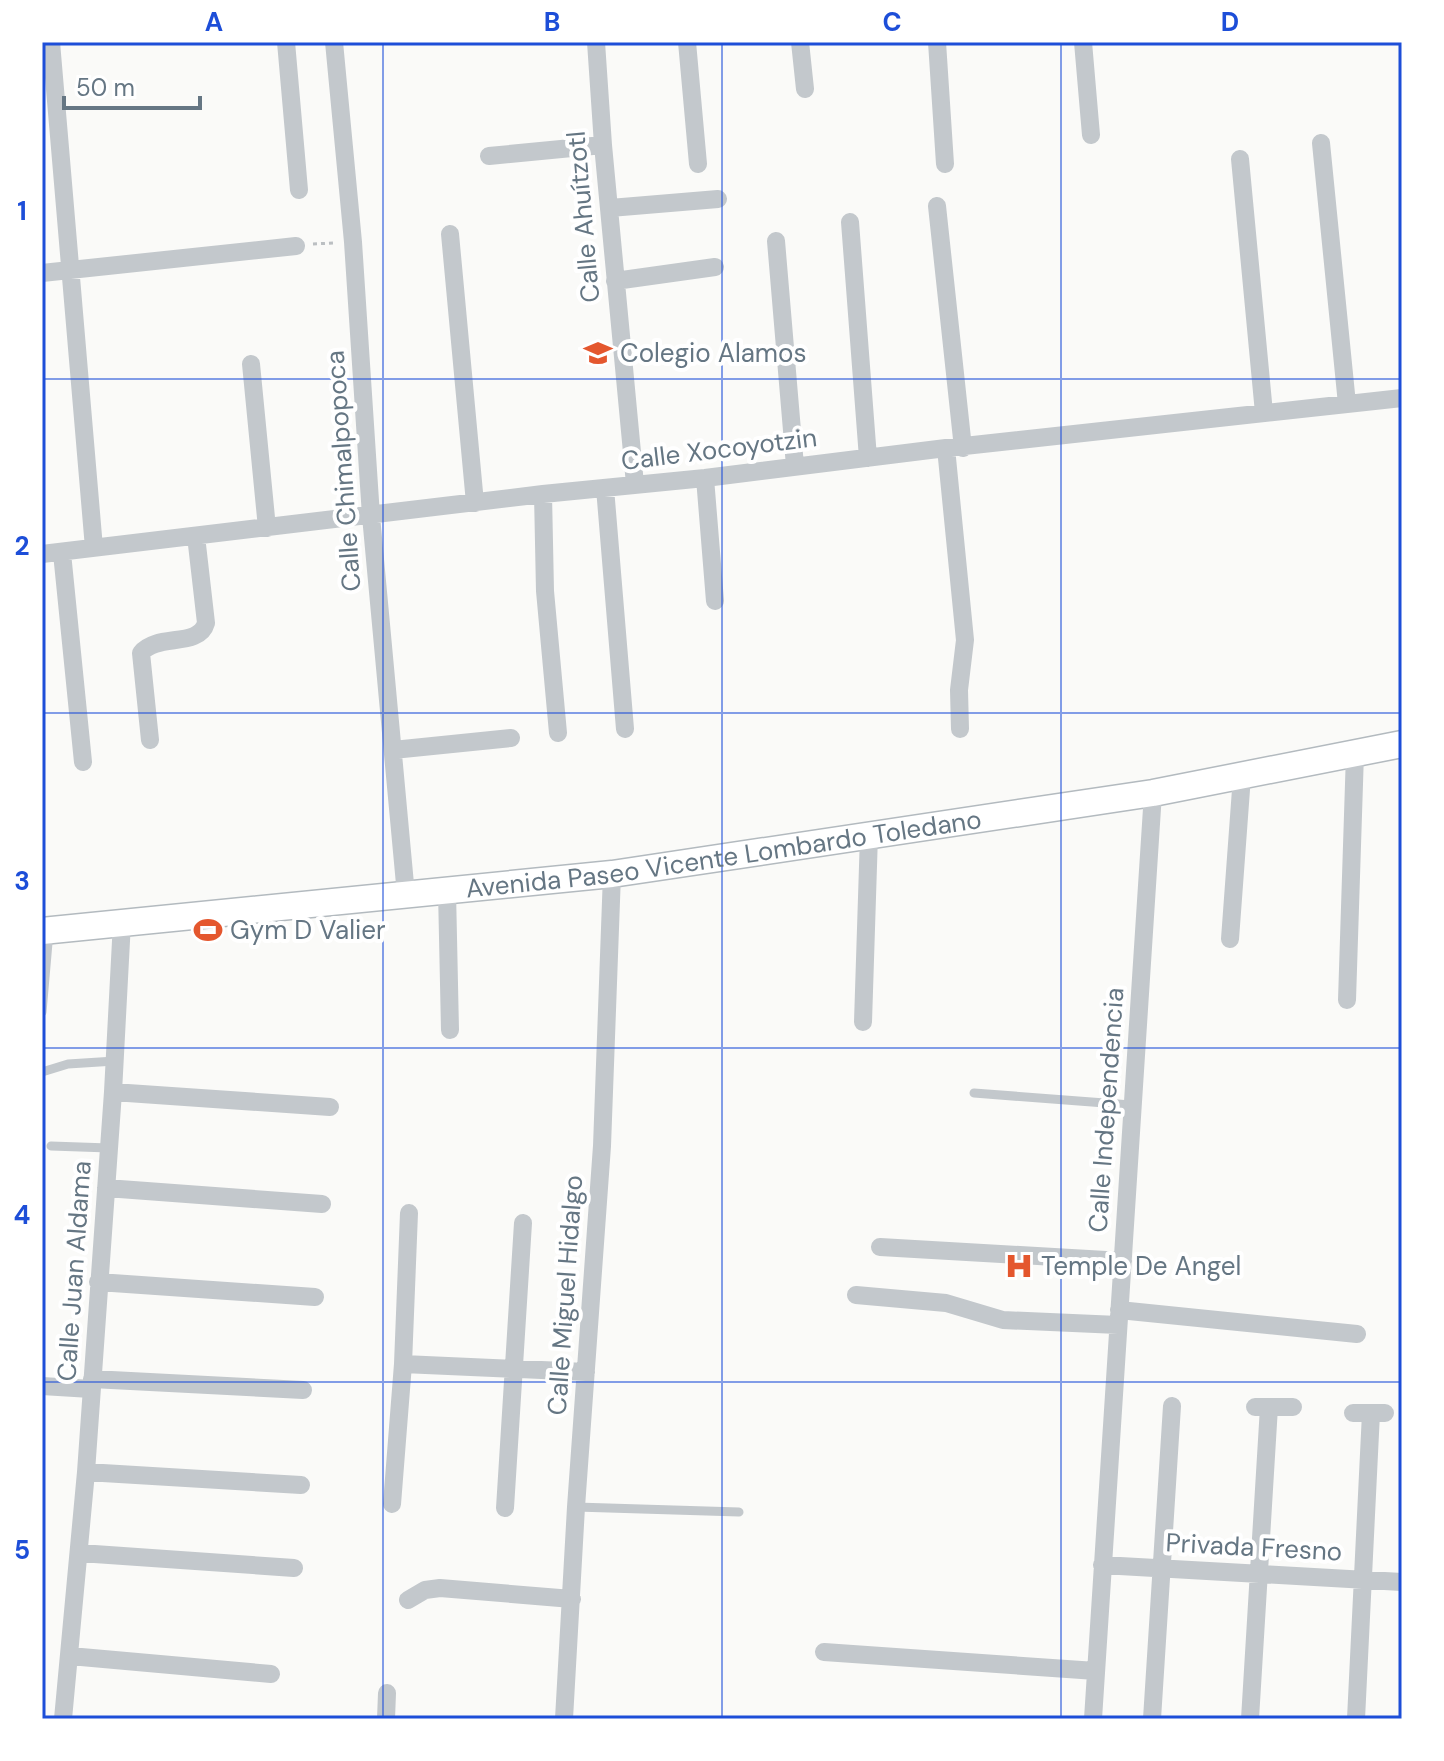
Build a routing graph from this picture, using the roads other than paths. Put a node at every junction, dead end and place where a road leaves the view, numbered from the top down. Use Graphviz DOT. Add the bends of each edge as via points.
graph roads {
  1 [pos="51,42"];
  2 [pos="286,42"];
  3 [pos="334,42"];
  4 [pos="596,42"];
  5 [pos="687,42"];
  6 [pos="800,42"];
  7 [pos="937,42"];
  8 [pos="1083,42"];
  9 [pos="805,89"];
  10 [pos="1091,135"];
  11 [pos="1321,143"];
  12 [pos="603,145"];
  13 [pos="489,156"];
  14 [pos="1240,159"];
  15 [pos="698,164"];
  16 [pos="945,164"];
  17 [pos="299,190"];
  18 [pos="718,199"];
  19 [pos="937,206"];
  20 [pos="610,208"];
  21 [pos="850,222"];
  22 [pos="450,234"];
  23 [pos="776,241"];
  24 [pos="296,246"];
  25 [pos="715,267"];
  26 [pos="71,270"];
  27 [pos="42,273"];
  28 [pos="615,281"];
  29 [pos="251,364"];
  30 [pos="1402,398"];
  31 [pos="1347,404"];
  32 [pos="1264,413"];
  33 [pos="955,448"];
  34 [pos="868,458"];
  35 [pos="795,466"];
  36 [pos="705,478"];
  37 [pos="635,484"];
  38 [pos="605,488"];
  39 [pos="543,494"];
  40 [pos="475,503"];
  41 [pos="371,516"];
  42 [pos="267,528"];
  43 [pos="196,536"];
  44 [pos="94,548"];
  45 [pos="62,553"];
  46 [pos="42,554"];
  47 [pos="715,601"];
  48 [pos="625,729"];
  49 [pos="960,729"];
  50 [pos="558,733"];
  51 [pos="511,738"];
  52 [pos="150,740"];
  53 [pos="1402,744"];
  54 [pos="393,750"];
  55 [pos="1355,753"];
  56 [pos="83,762"];
  57 [pos="1242,776"];
  58 [pos="1153,793"];
  59 [pos="869,835"];
  60 [pos="612,874"];
  61 [pos="447,891"];
  62 [pos="406,895"];
  63 [pos="122,922"];
  64 [pos="46,931"];
  65 [pos="1230,939"];
  66 [pos="1347,1000"];
  67 [pos="42,1012"];
  68 [pos="863,1022"];
  69 [pos="450,1030"];
  70 [pos="115,1061"];
  71 [pos="42,1072"];
  72 [pos="113,1092"];
  73 [pos="974,1093"];
  74 [pos="1131,1105"];
  75 [pos="330,1107"];
  76 [pos="51,1146"];
  77 [pos="109,1148"];
  78 [pos="106,1188"];
  79 [pos="322,1204"];
  80 [pos="409,1213"];
  81 [pos="523,1223"];
  82 [pos="880,1247"];
  83 [pos="1123,1261"];
  84 [pos="98,1282"];
  85 [pos="856,1295"];
  86 [pos="315,1297"];
  87 [pos="1118,1318"];
  88 [pos="1357,1334"];
  89 [pos="403,1364"];
  90 [pos="514,1368"];
  91 [pos="586,1372"];
  92 [pos="91,1384"];
  93 [pos="42,1386"];
  94 [pos="303,1390"];
  95 [pos="1172,1406"];
  96 [pos="1293,1407"];
  97 [pos="1370,1413"];
  98 [pos="86,1472"];
  99 [pos="301,1485"];
  100 [pos="392,1504"];
  101 [pos="576,1507"];
  102 [pos="505,1508"];
  103 [pos="739,1512"];
  104 [pos="80,1553"];
  105 [pos="1102,1565"];
  106 [pos="1160,1567"];
  107 [pos="294,1568"];
  108 [pos="1260,1573"];
  109 [pos="1364,1580"];
  110 [pos="1402,1582"];
  111 [pos="572,1599"];
  112 [pos="408,1600"];
  113 [pos="824,1652"];
  114 [pos="70,1656"];
  115 [pos="1096,1671"];
  116 [pos="271,1674"];
  117 [pos="387,1693"];
  118 [pos="63,1719"];
  119 [pos="386,1719"];
  120 [pos="564,1719"];
  121 [pos="1093,1719"];
  122 [pos="1152,1719"];
  123 [pos="1250,1719"];
  124 [pos="1356,1719"];
  1 -- 26 [label="street"];
  2 -- 17 [label="street"];
  3 -- 41 [label="street, Calle Chimalpopoca"];
  4 -- 12 [label="street, Calle Ahuítzotl"];
  5 -- 15 [label="street"];
  6 -- 9 [label="street"];
  7 -- 16 [label="street"];
  8 -- 10 [label="street"];
  11 -- 31 [label="street"];
  12 -- 13 [label="street"];
  12 -- 20 [label="street, Calle Ahuítzotl"];
  14 -- 32 [label="street"];
  18 -- 20 [label="street"];
  19 -- 33 [label="street"];
  20 -- 28 [label="street, Calle Ahuítzotl"];
  21 -- 34 [label="street"];
  22 -- 40 [label="street"];
  23 -- 35 [label="street"];
  24 -- 26 [label="street"];
  25 -- 28 [label="street"];
  26 -- 27 [label="street"];
  26 -- 44 [label="street"];
  28 -- 37 [label="street, Calle Ahuítzotl"];
  29 -- 42 [label="street"];
  30 -- 31 [label="street, Calle Xocoyotzin"];
  31 -- 32 [label="street, Calle Xocoyotzin"];
  32 -- 33 [label="street, Calle Xocoyotzin"];
  33 -- 34 [label="street, Calle Xocoyotzin"];
  33 -- 49 [label="street" via="965,640"];
  34 -- 35 [label="street, Calle Xocoyotzin"];
  35 -- 36 [label="street, Calle Xocoyotzin"];
  36 -- 37 [label="street, Calle Xocoyotzin"];
  36 -- 47 [label="street"];
  37 -- 38 [label="street, Calle Xocoyotzin"];
  38 -- 39 [label="street, Calle Xocoyotzin"];
  38 -- 48 [label="street"];
  39 -- 40 [label="street, Calle Xocoyotzin"];
  39 -- 50 [label="street" via="545,591"];
  40 -- 41 [label="street, Calle Xocoyotzin"];
  41 -- 42 [label="street, Calle Xocoyotzin"];
  41 -- 54 [label="street, Calle Chimalpopoca"];
  42 -- 43 [label="street, Calle Xocoyotzin"];
  43 -- 44 [label="street, Calle Xocoyotzin"];
  43 -- 52 [label="street" via="206,623 197,636 156,642 141,653"];
  44 -- 45 [label="street, Calle Xocoyotzin"];
  45 -- 46 [label="street, Calle Xocoyotzin"];
  45 -- 56 [label="street"];
  51 -- 54 [label="street"];
  53 -- 55 [label="main road, Avenida Paseo Vicente Lombardo Toledano"];
  54 -- 62 [label="street, Calle Chimalpopoca"];
  55 -- 57 [label="main road, Avenida Paseo Vicente Lombardo Toledano"];
  55 -- 66 [label="street"];
  57 -- 58 [label="main road, Avenida Paseo Vicente Lombardo Toledano"];
  57 -- 65 [label="street"];
  58 -- 59 [label="main road, Avenida Paseo Vicente Lombardo Toledano"];
  58 -- 74 [label="street, Calle Independencia"];
  59 -- 60 [label="main road, Avenida Paseo Vicente Lombardo Toledano"];
  59 -- 68 [label="street"];
  60 -- 61 [label="main road, Avenida Paseo Vicente Lombardo Toledano"];
  60 -- 91 [label="street, Calle Miguel Hidalgo" via="602,1146"];
  61 -- 62 [label="main road, Avenida Paseo Vicente Lombardo Toledano"];
  61 -- 69 [label="street"];
  62 -- 63 [label="main road, Avenida Paseo Vicente Lombardo Toledano"];
  63 -- 64 [label="main road, Avenida Paseo Vicente Lombardo Toledano"];
  63 -- 70 [label="street, Calle Juan Aldama"];
  64 -- 67 [label="lane"];
  70 -- 71 [label="lane" via="68,1064"];
  70 -- 72 [label="street, Calle Juan Aldama"];
  72 -- 75 [label="street"];
  72 -- 77 [label="street, Calle Juan Aldama"];
  73 -- 74 [label="lane"];
  74 -- 83 [label="street, Calle Independencia"];
  76 -- 77 [label="lane"];
  77 -- 78 [label="street, Calle Juan Aldama"];
  78 -- 79 [label="street"];
  78 -- 84 [label="street, Calle Juan Aldama"];
  80 -- 89 [label="street"];
  81 -- 90 [label="street"];
  82 -- 83 [label="street"];
  83 -- 87 [label="street, Calle Independencia"];
  84 -- 86 [label="street"];
  84 -- 92 [label="street, Calle Juan Aldama"];
  85 -- 87 [label="street" via="946,1303 1003,1320"];
  87 -- 88 [label="street"];
  87 -- 105 [label="street, Calle Independencia"];
  89 -- 90 [label="street"];
  89 -- 100 [label="street"];
  90 -- 91 [label="street"];
  90 -- 102 [label="street"];
  91 -- 101 [label="street, Calle Miguel Hidalgo"];
  92 -- 93 [label="street"];
  92 -- 94 [label="street"];
  92 -- 98 [label="street, Calle Juan Aldama"];
  95 -- 106 [label="street"];
  96 -- 108 [label="street" via="1262,1407"];
  97 -- 109 [label="street"];
  98 -- 99 [label="street"];
  98 -- 104 [label="street, Calle Juan Aldama"];
  101 -- 103 [label="lane"];
  101 -- 111 [label="street, Calle Miguel Hidalgo"];
  104 -- 107 [label="street"];
  104 -- 114 [label="street, Calle Juan Aldama"];
  105 -- 106 [label="street, Privada Fresno"];
  105 -- 115 [label="street, Calle Independencia"];
  106 -- 108 [label="street, Privada Fresno"];
  106 -- 122 [label="street"];
  108 -- 109 [label="street, Privada Fresno"];
  108 -- 123 [label="street"];
  109 -- 110 [label="street, Privada Fresno"];
  109 -- 124 [label="street"];
  111 -- 112 [label="street" via="440,1588"];
  111 -- 120 [label="street, Calle Miguel Hidalgo"];
  113 -- 115 [label="street"];
  114 -- 116 [label="street"];
  114 -- 118 [label="street, Calle Juan Aldama"];
  115 -- 121 [label="street, Calle Independencia"];
  117 -- 119 [label="street"];
}
